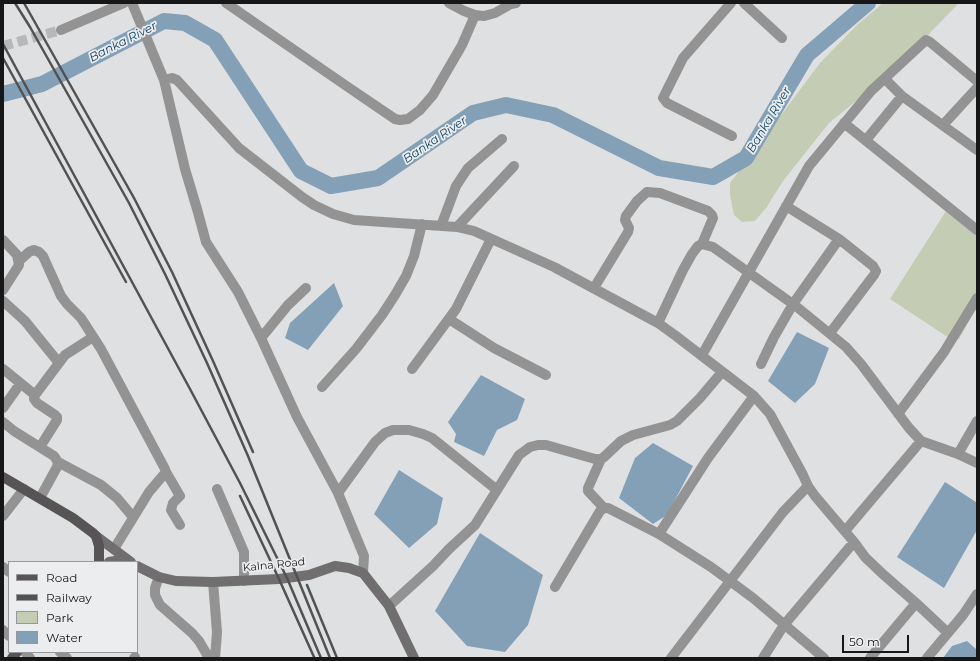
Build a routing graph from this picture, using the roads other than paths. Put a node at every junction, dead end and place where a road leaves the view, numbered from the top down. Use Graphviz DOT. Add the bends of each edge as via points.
graph roads {
  1 [pos="226,3"];
  2 [pos="449,3"];
  3 [pos="516,3"];
  4 [pos="731,3"];
  5 [pos="744,3"];
  6 [pos="129,4"];
  7 [pos="475,15"];
  8 [pos="61,30"];
  9 [pos="782,38"];
  10 [pos="885,79"];
  11 [pos="164,80"];
  12 [pos="977,81"];
  13 [pos="977,88"];
  14 [pos="902,96"];
  15 [pos="844,123"];
  16 [pos="943,125"];
  17 [pos="732,136"];
  18 [pos="502,139"];
  19 [pos="866,140"];
  20 [pos="977,150"];
  21 [pos="514,166"];
  22 [pos="786,206"];
  23 [pos="422,224"];
  24 [pos="441,226"];
  25 [pos="457,227"];
  26 [pos="977,230"];
  27 [pos="492,239"];
  28 [pos="839,239"];
  29 [pos="3,240"];
  30 [pos="702,244"];
  31 [pos="19,261"];
  32 [pos="749,272"];
  33 [pos="306,288"];
  34 [pos="594,288"];
  35 [pos="3,290"];
  36 [pos="977,298"];
  37 [pos="3,301"];
  38 [pos="793,304"];
  39 [pos="449,319"];
  40 [pos="658,323"];
  41 [pos="830,333"];
  42 [pos="93,337"];
  43 [pos="260,338"];
  44 [pos="702,355"];
  45 [pos="59,363"];
  46 [pos="760,364"];
  47 [pos="3,369"];
  48 [pos="412,369"];
  49 [pos="722,372"];
  50 [pos="546,375"];
  51 [pos="20,384"];
  52 [pos="322,387"];
  53 [pos="35,395"];
  54 [pos="754,396"];
  55 [pos="3,408"];
  56 [pos="898,414"];
  57 [pos="977,421"];
  58 [pos="3,422"];
  59 [pos="921,441"];
  60 [pos="40,447"];
  61 [pos="958,454"];
  62 [pos="601,459"];
  63 [pos="58,462"];
  64 [pos="977,463"];
  65 [pos="166,472"];
  66 [pos="3,477"];
  67 [pos="808,486"];
  68 [pos="24,489"];
  69 [pos="217,489"];
  70 [pos="497,490"];
  71 [pos="338,493"];
  72 [pos="40,498"];
  73 [pos="604,508"];
  74 [pos="3,516"];
  75 [pos="133,517"];
  76 [pos="180,525"];
  77 [pos="845,532"];
  78 [pos="659,534"];
  79 [pos="96,536"];
  80 [pos="854,542"];
  81 [pos="114,550"];
  82 [pos="99,561"];
  83 [pos="129,561"];
  84 [pos="138,566"];
  85 [pos="363,573"];
  86 [pos="159,577"];
  87 [pos="244,581"];
  88 [pos="729,581"];
  89 [pos="213,582"];
  90 [pos="555,586"];
  91 [pos="977,594"];
  92 [pos="916,603"];
  93 [pos="389,606"];
  94 [pos="784,626"];
  95 [pos="948,633"];
  96 [pos="209,658"];
  97 [pos="215,658"];
  98 [pos="414,658"];
  99 [pos="671,658"];
  100 [pos="763,658"];
  101 [pos="824,658"];
  102 [pos="870,658"];
  103 [pos="927,658"];
  1 -- 7 [label="street" via="400,120 408,119 420,110 433,95 462,45"];
  2 -- 7 [label="street"];
  3 -- 7 [label="street" via="495,13"];
  4 -- 17 [label="street" via="683,58 663,98"];
  5 -- 9 [label="street"];
  6 -- 8 [label="street"];
  6 -- 11 [label="street"];
  10 -- 12 [label="street" via="926,40"];
  10 -- 14 [label="street"];
  10 -- 15 [label="street" via="871,91"];
  11 -- 23 [label="street" via="177,80 239,148 314,204 333,214 354,220"];
  11 -- 43 [label="street" via="185,169 206,242 238,292"];
  13 -- 16 [label="street"];
  14 -- 16 [label="street"];
  14 -- 19 [label="street"];
  15 -- 19 [label="street"];
  15 -- 22 [label="street" via="809,166"];
  16 -- 20 [label="street"];
  18 -- 24 [label="street" via="468,168 456,186"];
  19 -- 26 [label="street"];
  21 -- 25 [label="street"];
  22 -- 28 [label="street"];
  22 -- 32 [label="street"];
  23 -- 24 [label="street"];
  23 -- 52 [label="street" via="414,256 395,295 356,349"];
  24 -- 25 [label="street"];
  25 -- 27 [label="street"];
  27 -- 34 [label="street"];
  27 -- 39 [label="street"];
  28 -- 38 [label="street"];
  28 -- 41 [label="street" via="876,270"];
  29 -- 31 [label="street" via="17,255"];
  30 -- 32 [label="street" via="713,247"];
  30 -- 34 [label="street" via="713,218 708,211 660,192 647,192 626,216 628,232"];
  30 -- 40 [label="street" via="695,250 683,270"];
  31 -- 35 [label="street"];
  31 -- 42 [label="street" via="34,250 43,256 61,296 81,318"];
  32 -- 38 [label="street"];
  32 -- 44 [label="street"];
  33 -- 43 [label="street"];
  34 -- 40 [label="street"];
  36 -- 56 [label="street" via="944,352"];
  37 -- 45 [label="street" via="25,321"];
  38 -- 41 [label="street"];
  38 -- 46 [label="street"];
  39 -- 48 [label="street"];
  39 -- 50 [label="street" via="494,348"];
  40 -- 44 [label="street"];
  41 -- 56 [label="street" via="861,364"];
  42 -- 45 [label="street" via="69,351"];
  42 -- 65 [label="street"];
  43 -- 71 [label="street" via="297,417"];
  44 -- 49 [label="street"];
  45 -- 53 [label="street"];
  47 -- 51 [label="street"];
  49 -- 54 [label="street"];
  49 -- 62 [label="street" via="677,421 633,435 621,441"];
  51 -- 53 [label="street"];
  51 -- 55 [label="street"];
  53 -- 60 [label="street" via="34,399 37,402 57,417"];
  54 -- 67 [label="street" via="770,414"];
  54 -- 78 [label="street" via="708,458"];
  56 -- 59 [label="street"];
  57 -- 61 [label="street"];
  58 -- 60 [label="street"];
  59 -- 61 [label="street"];
  59 -- 77 [label="street"];
  60 -- 63 [label="street" via="54,456"];
  61 -- 64 [label="street"];
  62 -- 70 [label="street" via="546,445 530,447 520,455"];
  62 -- 73 [label="street" via="588,491"];
  63 -- 72 [label="street"];
  63 -- 75 [label="street" via="100,485 117,498"];
  65 -- 75 [label="street"];
  65 -- 76 [label="street" via="180,496 173,503 171,510"];
  66 -- 68 [label="main road"];
  67 -- 77 [label="street"];
  67 -- 88 [label="street" via="783,512"];
  68 -- 72 [label="main road"];
  68 -- 74 [label="street"];
  69 -- 87 [label="street" via="244,552"];
  70 -- 71 [label="street" via="432,438 409,430 393,430 375,442"];
  70 -- 93 [label="street" via="475,525"];
  71 -- 85 [label="street" via="364,556"];
  72 -- 79 [label="main road"];
  73 -- 78 [label="street"];
  73 -- 90 [label="street"];
  75 -- 81 [label="street"];
  77 -- 80 [label="street"];
  78 -- 88 [label="street"];
  79 -- 81 [label="street"];
  79 -- 82 [label="main road"];
  80 -- 92 [label="street" via="885,576"];
  80 -- 94 [label="street"];
  81 -- 83 [label="street"];
  84 -- 86 [label="street, Kalna Road"];
  85 -- 87 [label="street, Kalna Road" via="335,566 308,575"];
  85 -- 93 [label="street"];
  86 -- 89 [label="street, Kalna Road" via="176,581"];
  86 -- 96 [label="street" via="155,595 160,605 192,633"];
  87 -- 89 [label="street, Kalna Road"];
  88 -- 94 [label="street" via="753,598"];
  88 -- 99 [label="street"];
  89 -- 97 [label="street" via="217,632"];
  91 -- 95 [label="street"];
  92 -- 95 [label="street"];
  92 -- 102 [label="street"];
  93 -- 98 [label="street"];
  94 -- 100 [label="street"];
  94 -- 101 [label="street"];
  95 -- 103 [label="street"];
}
